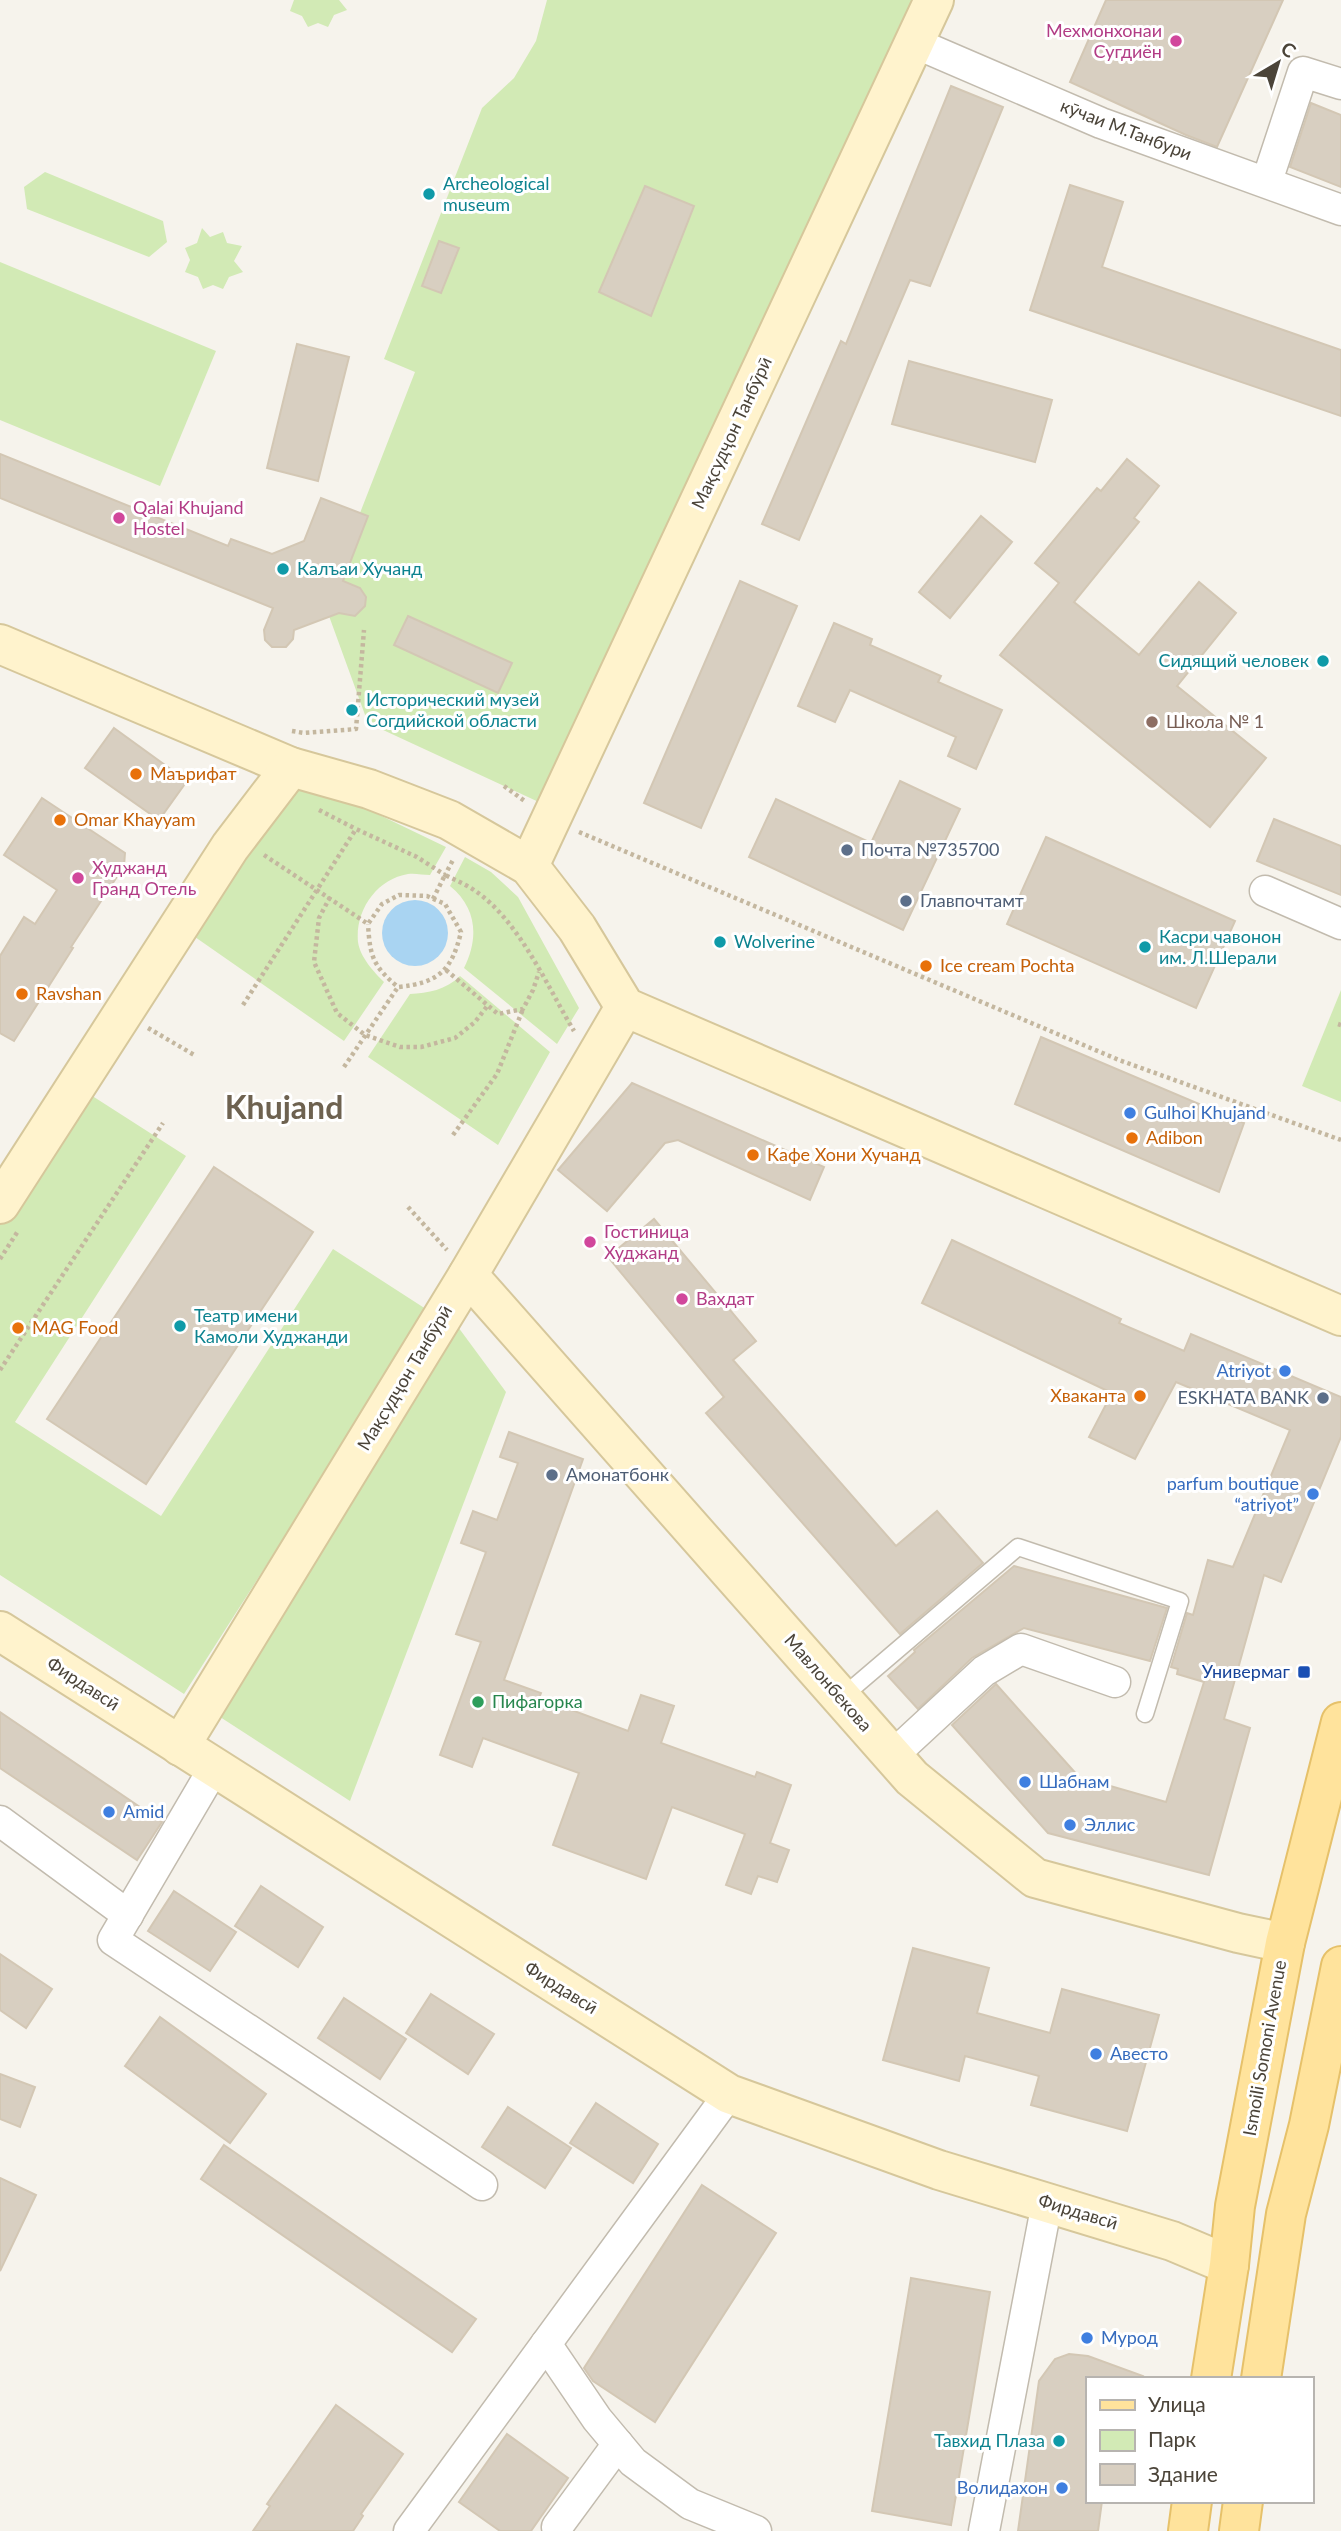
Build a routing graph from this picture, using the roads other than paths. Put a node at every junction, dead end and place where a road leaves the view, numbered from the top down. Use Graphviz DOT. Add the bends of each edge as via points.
graph roads {
  1 [pos="934,0"];
  2 [pos="915,43"];
  3 [pos="1341,84"];
  4 [pos="1267,181"];
  5 [pos="1341,210"];
  6 [pos="0,644"];
  7 [pos="291,768"];
  8 [pos="529,866"];
  9 [pos="1265,891"];
  10 [pos="1341,924"];
  11 [pos="625,1007"];
  12 [pos="0,1204"];
  13 [pos="468,1275"];
  14 [pos="1341,1317"];
  15 [pos="0,1631"];
  16 [pos="1115,1682"];
  17 [pos="841,1698"];
  18 [pos="1145,1714"];
  19 [pos="1341,1722"];
  20 [pos="180,1746"];
  21 [pos="892,1756"];
  22 [pos="215,1768"];
  23 [pos="0,1821"];
  24 [pos="128,1915"];
  25 [pos="1285,1942"];
  26 [pos="1341,1966"];
  27 [pos="729,2094"];
  28 [pos="1255,2110"];
  29 [pos="1309,2124"];
  30 [pos="482,2185"];
  31 [pos="1047,2203"];
  32 [pos="1229,2265"];
  33 [pos="546,2344"];
  34 [pos="1211,2377"];
  35 [pos="1261,2377"];
  36 [pos="618,2444"];
  37 [pos="1192,2503"];
  38 [pos="1243,2503"];
  39 [pos="557,2527"];
  40 [pos="409,2531"];
  41 [pos="756,2531"];
  42 [pos="984,2531"];
  43 [pos="1188,2531"];
  44 [pos="1238,2531"];
  1 -- 2 [label="street, Мақсудҷон Танбӯрӣ"];
  2 -- 4 [label="street, кӯчаи М.Танбури" via="1101,123"];
  2 -- 8 [label="street, Мақсудҷон Танбӯрӣ"];
  3 -- 4 [label="street" via="1303,72"];
  4 -- 5 [label="street, кӯчаи М.Танбури"];
  6 -- 7 [label="street"];
  7 -- 8 [label="street" via="369,789 449,820"];
  7 -- 12 [label="street" via="230,847"];
  8 -- 11 [label="street" via="577,928"];
  9 -- 10 [label="street"];
  11 -- 13 [label="street, Мақсудҷон Танбӯрӣ"];
  11 -- 14 [label="street"];
  13 -- 17 [label="street, Мавлонбекова"];
  13 -- 20 [label="street, Мақсудҷон Танбӯрӣ"];
  15 -- 20 [label="street, Фирдавсӣ"];
  16 -- 21 [label="street" via="1021,1649 984,1671"];
  17 -- 18 [label="lane" via="1018,1547 1180,1601"];
  17 -- 21 [label="street, Мавлонбекова"];
  19 -- 25 [label="main road, Ismoili Somoni Avenue"];
  20 -- 22 [label="street, Фирдавсӣ"];
  21 -- 25 [label="street, Мавлонбекова" via="912,1778 1035,1878"];
  22 -- 24 [label="street"];
  22 -- 27 [label="street, Фирдавсӣ"];
  23 -- 24 [label="street"];
  24 -- 30 [label="street" via="113,1940"];
  25 -- 28 [label="main road, Ismoili Somoni Avenue"];
  26 -- 29 [label="main road"];
  27 -- 31 [label="street, Фирдавсӣ" via="939,2170"];
  27 -- 33 [label="street"];
  28 -- 29 [label="main road" via="1265,2125 1280,2132"];
  28 -- 32 [label="main road, Ismoili Somoni Avenue" via="1235,2206"];
  29 -- 35 [label="main road" via="1286,2214"];
  31 -- 32 [label="street, Фирдавсӣ" via="1172,2241"];
  31 -- 42 [label="street"];
  32 -- 34 [label="main road, Ismoili Somoni Avenue"];
  33 -- 36 [label="street"];
  33 -- 40 [label="street"];
  36 -- 39 [label="street"];
  36 -- 41 [label="street" via="633,2462 690,2504"];
  37 -- 43 [label="main road"];
  38 -- 44 [label="main road"];
}
